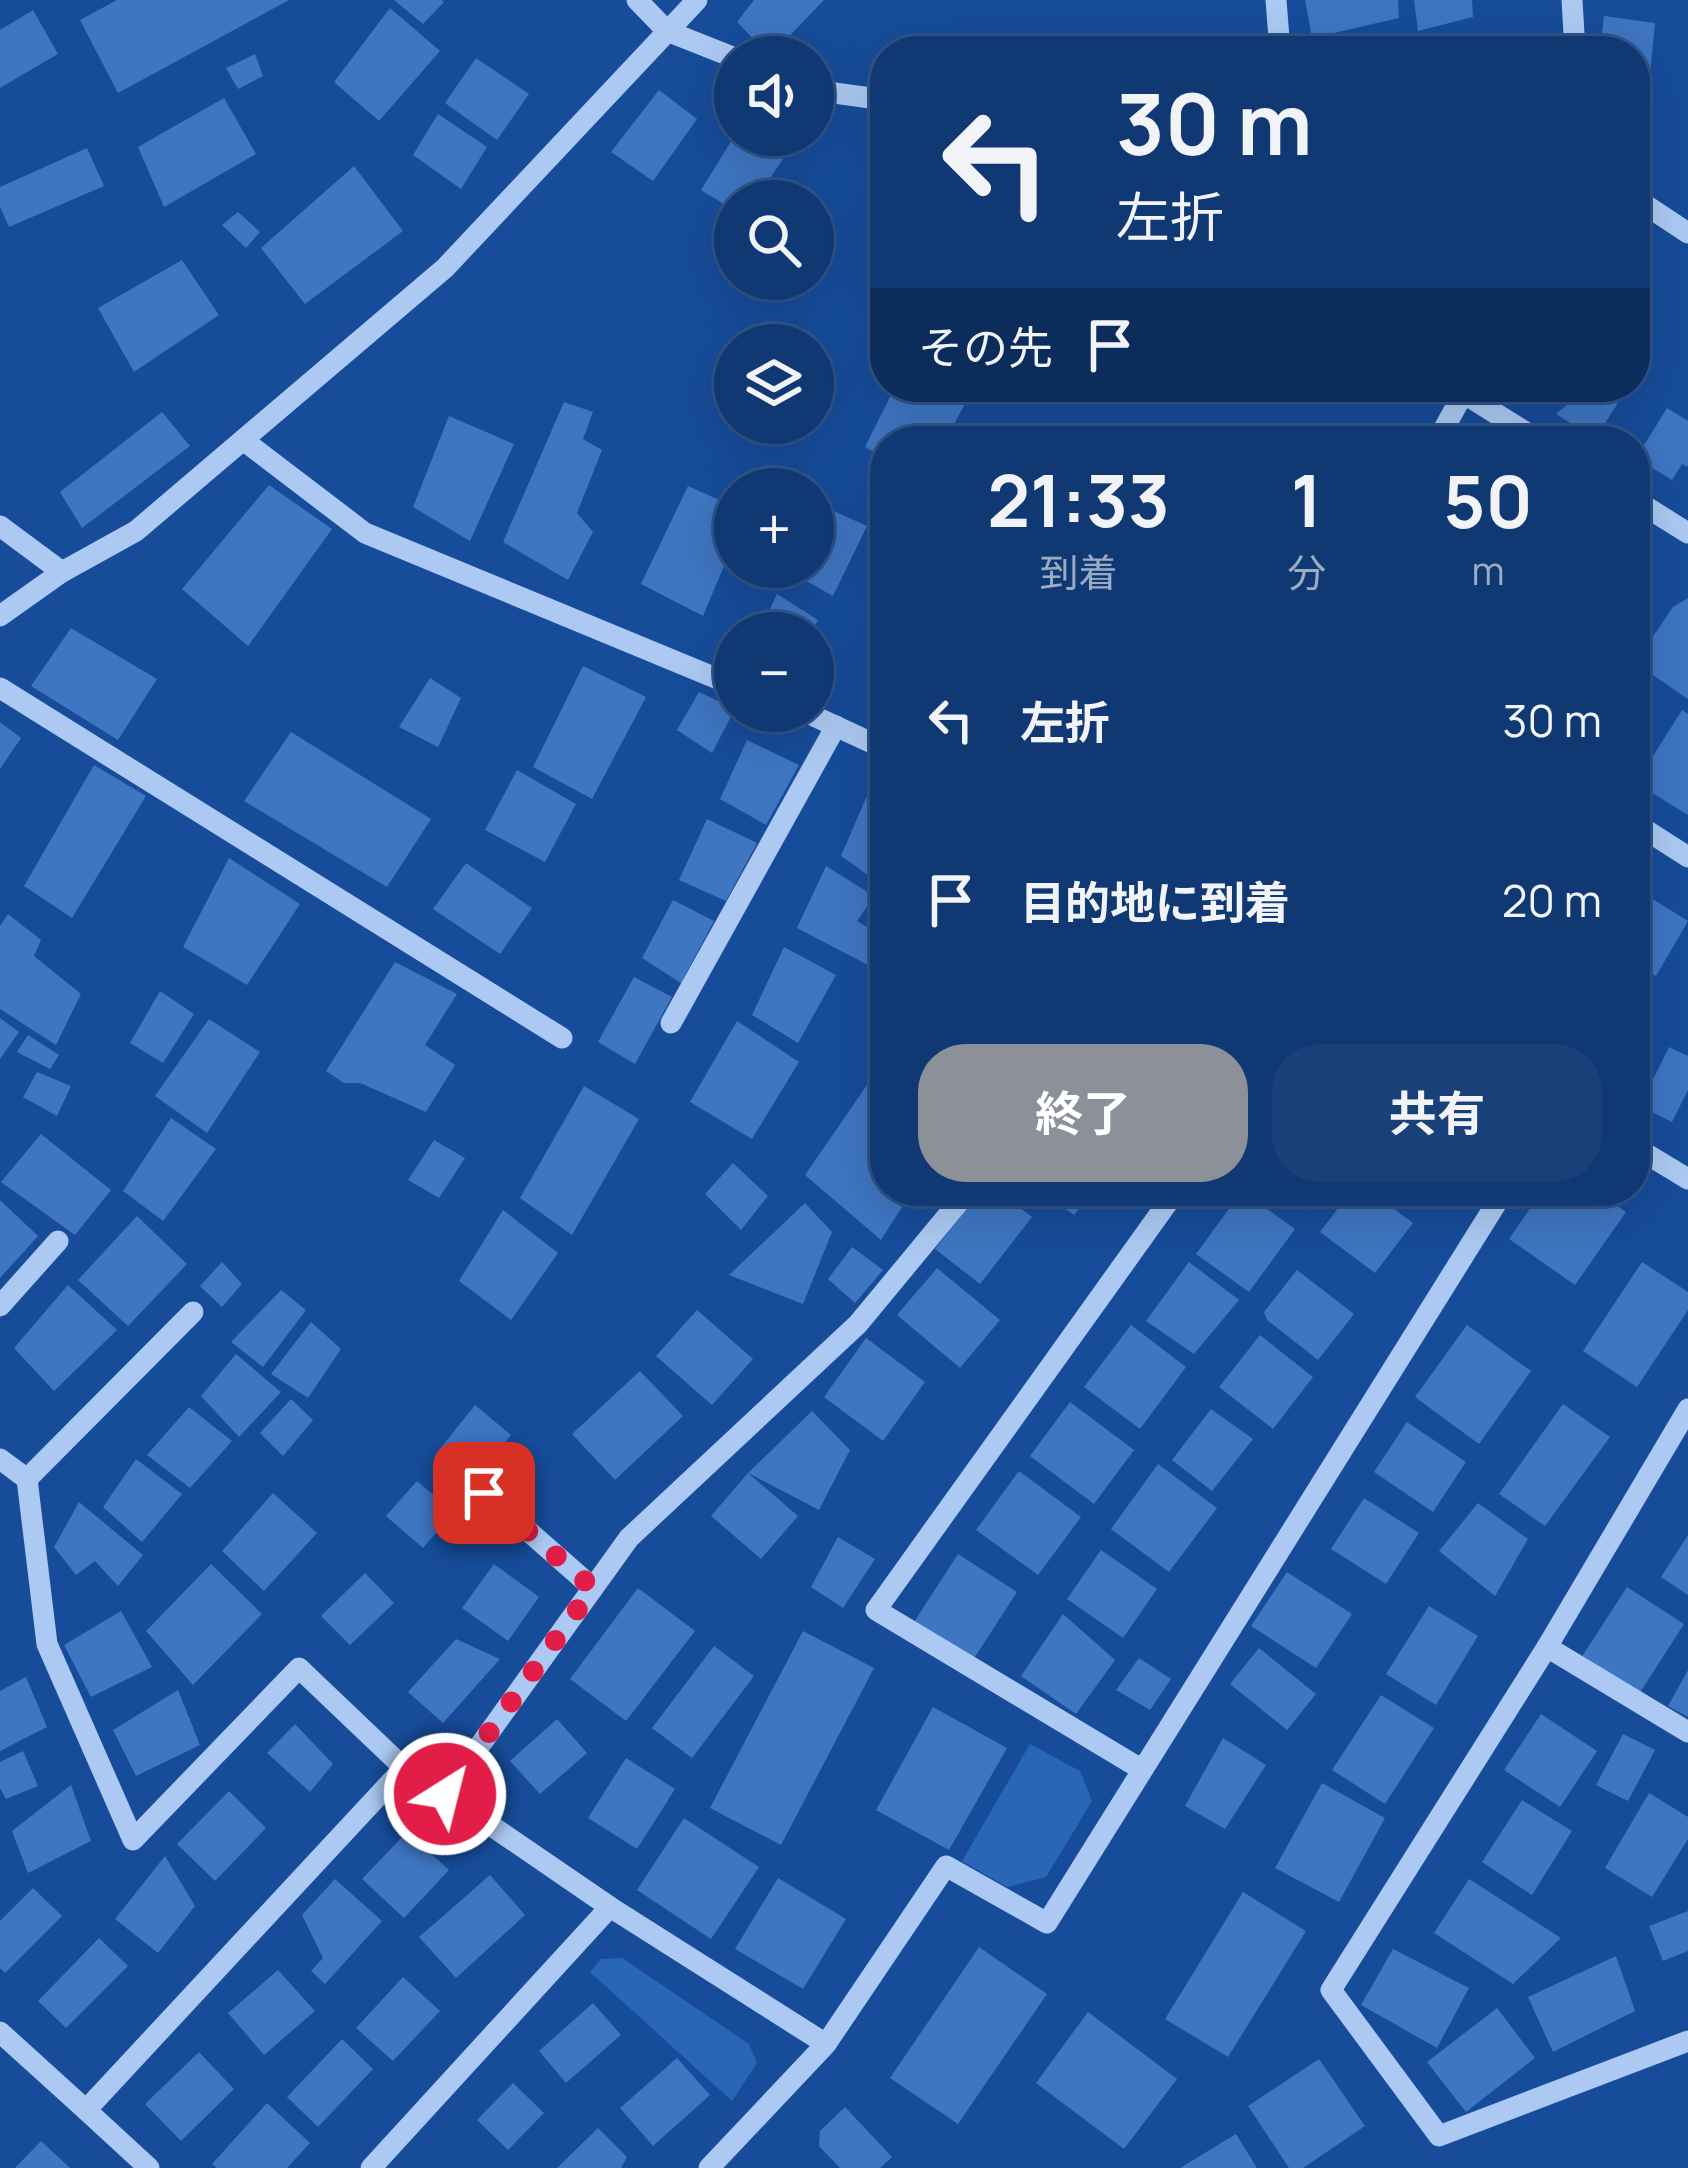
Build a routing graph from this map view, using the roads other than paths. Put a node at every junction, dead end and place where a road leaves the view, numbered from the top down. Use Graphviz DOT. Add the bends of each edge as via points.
graph roads {
  1 [pos="637,0"];
  2 [pos="697,0"];
  3 [pos="1276,0"];
  4 [pos="1572,0"];
  5 [pos="668,31"];
  6 [pos="1279,36"];
  7 [pos="1574,36"];
  8 [pos="714,50"];
  9 [pos="834,93"];
  10 [pos="870,98"];
  11 [pos="1650,208"];
  12 [pos="1688,233"];
  13 [pos="1483,402"];
  14 [pos="1518,426"];
  15 [pos="243,440"];
  16 [pos="1650,509"];
  17 [pos="0,526"];
  18 [pos="1688,533"];
  19 [pos="62,572"];
  20 [pos="0,616"];
  21 [pos="714,677"];
  22 [pos="0,688"];
  23 [pos="836,726"];
  24 [pos="870,741"];
  25 [pos="1650,832"];
  26 [pos="1688,856"];
  27 [pos="671,1023"];
  28 [pos="562,1038"];
  29 [pos="1650,1156"];
  30 [pos="1688,1179"];
  31 [pos="956,1206"];
  32 [pos="1165,1206"];
  33 [pos="1495,1206"];
  34 [pos="58,1241"];
  35 [pos="0,1306"];
  36 [pos="193,1312"];
  37 [pos="1688,1408"];
  38 [pos="0,1459"];
  39 [pos="27,1479"];
  40 [pos="484,1493"];
  41 [pos="593,1588"];
  42 [pos="1547,1647"];
  43 [pos="1688,1732"];
  44 [pos="404,1768"];
  45 [pos="1141,1769"];
  46 [pos="445,1794"];
  47 [pos="610,1906"];
  48 [pos="0,2032"];
  49 [pos="1688,2041"];
  50 [pos="826,2044"];
  51 [pos="86,2110"];
  52 [pos="149,2168"];
  53 [pos="370,2168"];
  54 [pos="709,2168"];
  1 -- 5 [label="street"];
  2 -- 5 [label="street"];
  3 -- 6 [label="street"];
  4 -- 7 [label="street"];
  5 -- 8 [label="street"];
  5 -- 15 [label="street" via="445,268"];
  9 -- 10 [label="street"];
  11 -- 12 [label="street"];
  13 -- 14 [label="street"];
  15 -- 19 [label="street" via="136,531"];
  15 -- 21 [label="street" via="364,533"];
  16 -- 18 [label="street"];
  17 -- 19 [label="street"];
  19 -- 20 [label="street"];
  22 -- 28 [label="street"];
  23 -- 24 [label="street"];
  23 -- 27 [label="street"];
  25 -- 26 [label="street"];
  29 -- 30 [label="street"];
  31 -- 41 [label="street" via="858,1324 629,1538"];
  32 -- 45 [label="street" via="876,1610"];
  33 -- 45 [label="street"];
  34 -- 35 [label="street"];
  36 -- 39 [label="street"];
  37 -- 42 [label="street"];
  38 -- 39 [label="street"];
  39 -- 44 [label="street" via="46,1644 133,1840 299,1668"];
  40 -- 41 [label="street"];
  41 -- 46 [label="street"];
  42 -- 43 [label="street"];
  42 -- 49 [label="street" via="1331,1990 1439,2136"];
  44 -- 46 [label="street"];
  44 -- 51 [label="street"];
  45 -- 50 [label="street" via="1047,1923 946,1866"];
  46 -- 47 [label="street"];
  47 -- 50 [label="street"];
  47 -- 53 [label="street"];
  48 -- 51 [label="street"];
  50 -- 54 [label="street"];
  51 -- 52 [label="street"];
}
